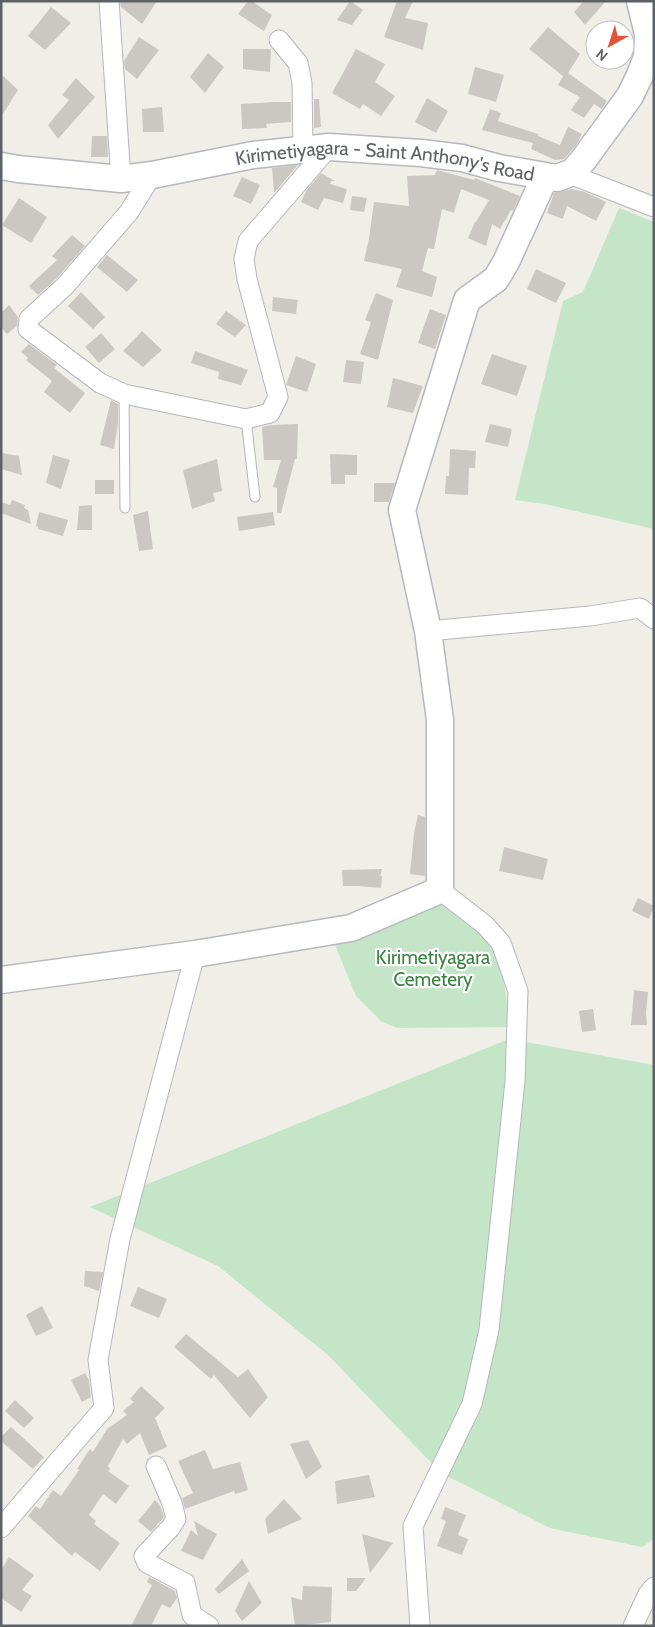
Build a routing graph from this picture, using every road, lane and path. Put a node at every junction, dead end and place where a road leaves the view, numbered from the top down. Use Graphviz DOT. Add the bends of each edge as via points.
graph roads {
  1 [pos="109,1"];
  2 [pos="640,1"];
  3 [pos="279,40"];
  4 [pos="329,147"];
  5 [pos="303,149"];
  6 [pos="1,166"];
  7 [pos="573,172"];
  8 [pos="152,175"];
  9 [pos="545,177"];
  10 [pos="121,179"];
  11 [pos="654,207"];
  12 [pos="124,394"];
  13 [pos="246,419"];
  14 [pos="255,497"];
  15 [pos="125,508"];
  16 [pos="654,620"];
  17 [pos="428,632"];
  18 [pos="440,890"];
  19 [pos="195,954"];
  20 [pos="1,980"];
  21 [pos="156,1466"];
  22 [pos="1,1528"];
  23 [pos="654,1587"];
  24 [pos="209,1626"];
  25 [pos="420,1626"];
  26 [pos="634,1626"];
  1 -- 10 [label="street"];
  2 -- 7 [label="street" via="648,34 644,66 630,96"];
  3 -- 5 [label="street" via="298,63 302,83"];
  4 -- 5 [label="street, Kirimetiyagara - Saint Anthony's Road"];
  4 -- 9 [label="street, Kirimetiyagara - Saint Anthony's Road" via="462,158"];
  4 -- 13 [label="street" via="248,241 244,259 247,279 278,398 270,413"];
  5 -- 8 [label="street, Kirimetiyagara - Saint Anthony's Road" via="253,155"];
  6 -- 10 [label="street, Kirimetiyagara - Saint Anthony's Road"];
  7 -- 9 [label="street, Kirimetiyagara - Saint Anthony's Road" via="557,178"];
  7 -- 11 [label="street" via="578,178"];
  8 -- 10 [label="street, Kirimetiyagara - Saint Anthony's Road"];
  8 -- 12 [label="street" via="129,212 65,286 30,319 28,329 100,383"];
  9 -- 17 [label="street" via="496,279 467,300 402,510"];
  12 -- 13 [label="street"];
  12 -- 15 [label="lane"];
  13 -- 14 [label="lane"];
  16 -- 17 [label="street" via="640,608"];
  17 -- 18 [label="street" via="440,720"];
  18 -- 19 [label="street" via="351,928"];
  18 -- 25 [label="street" via="485,925 500,943 518,991 515,1081 490,1330 472,1404 413,1526"];
  19 -- 20 [label="street"];
  19 -- 22 [label="street" via="120,1239 98,1360 104,1408"];
  21 -- 24 [label="street" via="176,1519 144,1556 147,1563 185,1583 192,1615"];
  23 -- 26 [label="street"];
}
